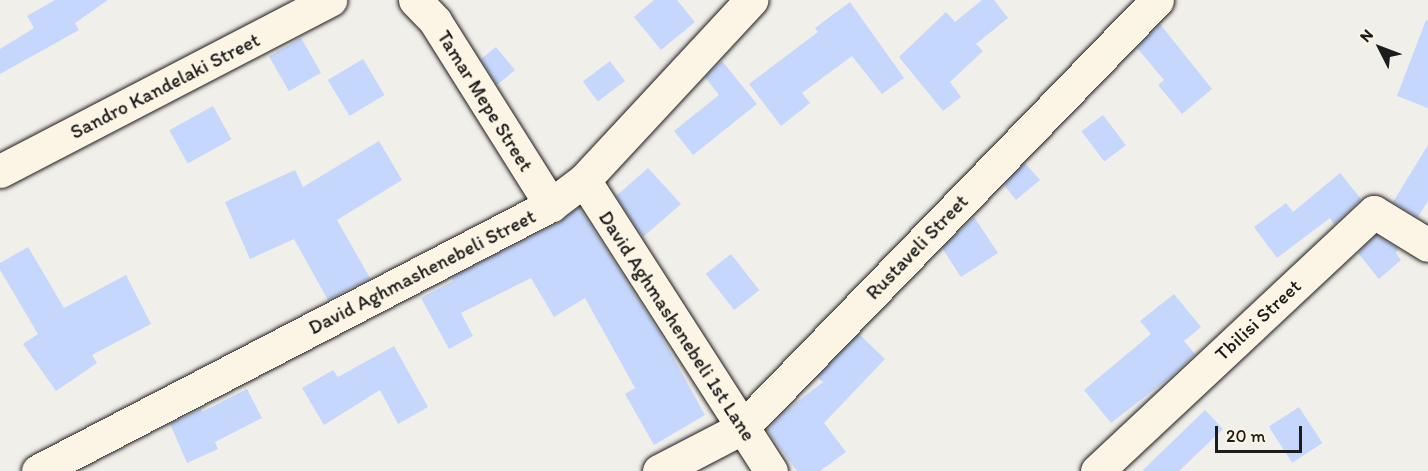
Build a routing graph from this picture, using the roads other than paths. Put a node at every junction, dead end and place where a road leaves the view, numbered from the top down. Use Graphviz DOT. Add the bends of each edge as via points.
graph roads {
  1 [pos="330,0"];
  2 [pos="415,0"];
  3 [pos="752,0"];
  4 [pos="1157,0"];
  5 [pos="0,171"];
  6 [pos="584,180"];
  7 [pos="551,206"];
  8 [pos="1428,245"];
  9 [pos="742,428"];
  10 [pos="38,471"];
  11 [pos="659,471"];
  12 [pos="771,471"];
  13 [pos="1097,471"];
  1 -- 5 [label="street, Sandro Kandelaki Street"];
  2 -- 7 [label="street, Tamar Mepe Street" via="435,21"];
  3 -- 6 [label="street, David Aghmashenebeli Street"];
  4 -- 9 [label="street, Rustaveli Street"];
  6 -- 7 [label="street, David Aghmashenebeli Street"];
  6 -- 9 [label="street, David Aghmashenebeli 1st Lane"];
  7 -- 10 [label="street, David Aghmashenebeli Street"];
  8 -- 13 [label="street, Tbilisi Street" via="1374,212"];
  9 -- 11 [label="street, Rustaveli Street"];
  9 -- 12 [label="street, David Aghmashenebeli 1st Lane"];
}
